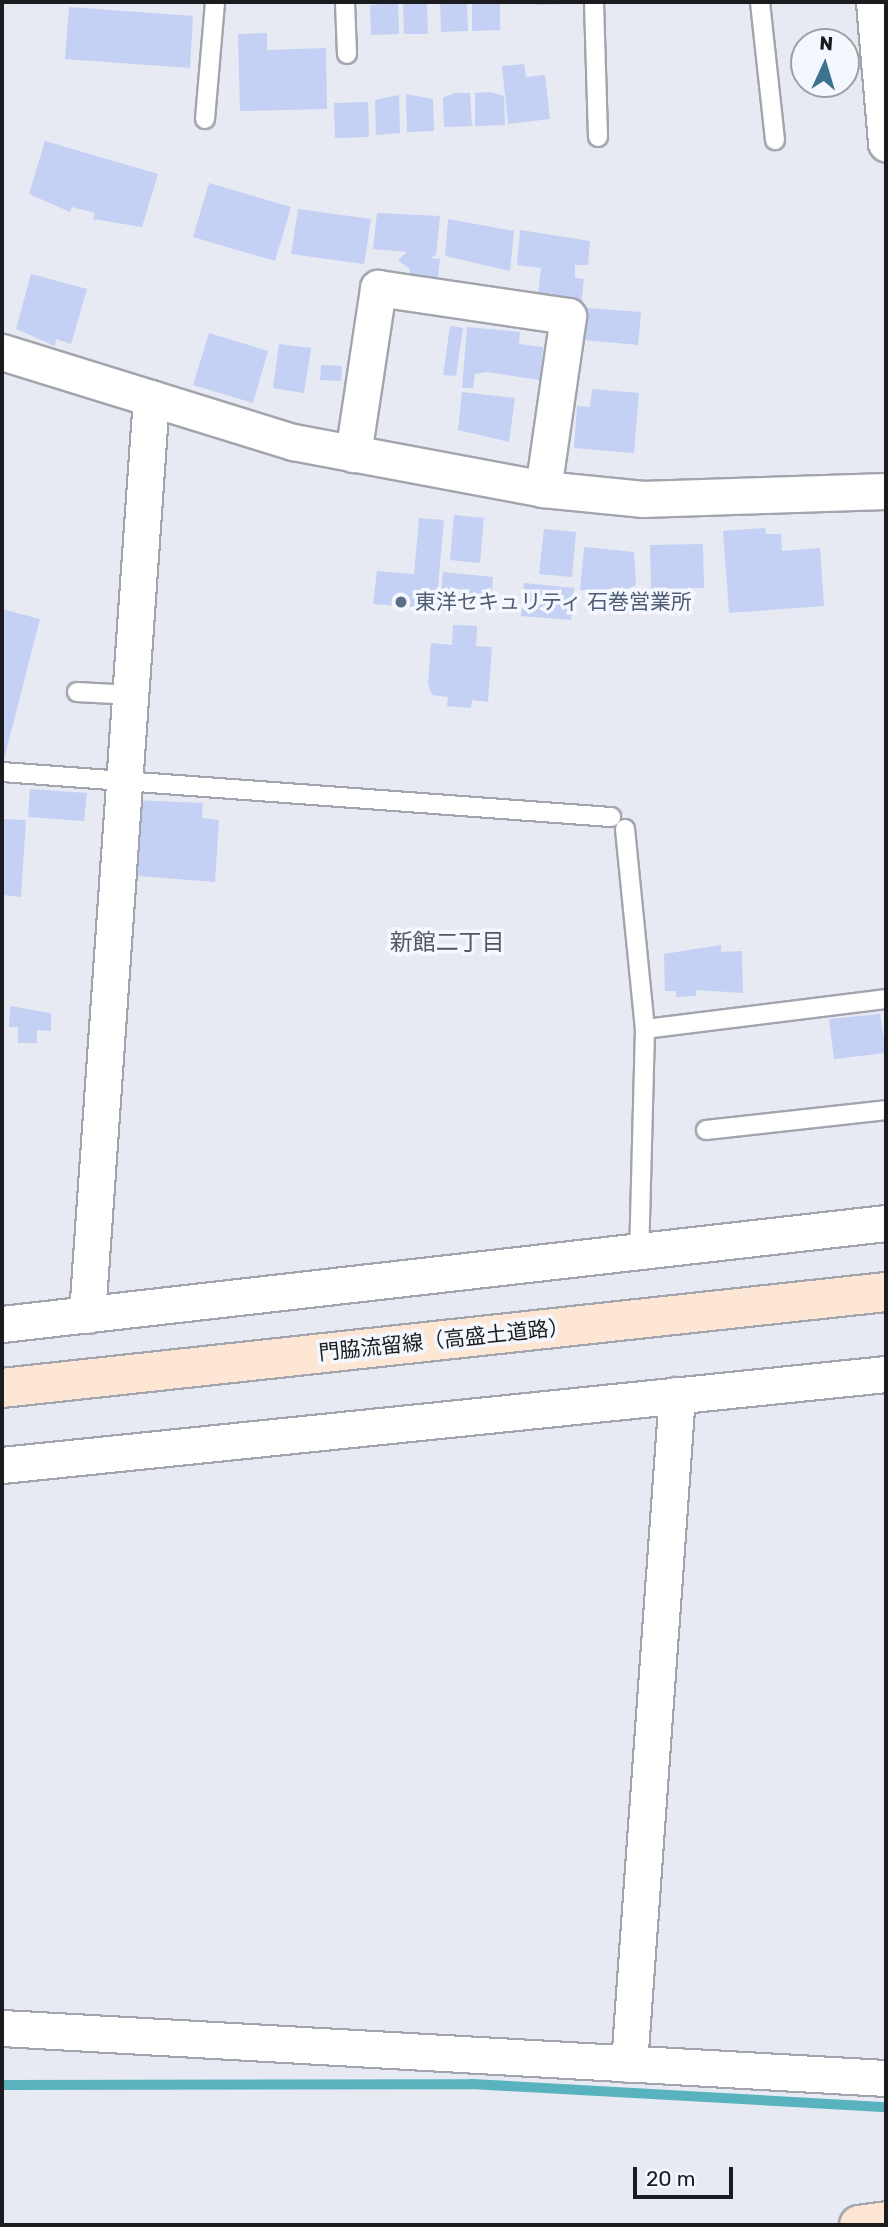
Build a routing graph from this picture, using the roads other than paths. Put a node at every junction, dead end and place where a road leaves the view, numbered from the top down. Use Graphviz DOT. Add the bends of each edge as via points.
graph roads {
  1 [pos="215,2"];
  2 [pos="345,2"];
  3 [pos="594,2"];
  4 [pos="760,2"];
  5 [pos="874,2"];
  6 [pos="347,54"];
  7 [pos="205,119"];
  8 [pos="598,137"];
  9 [pos="775,140"];
  10 [pos="886,143"];
  11 [pos="2,352"];
  12 [pos="151,398"];
  13 [pos="353,454"];
  14 [pos="543,489"];
  15 [pos="886,491"];
  16 [pos="77,692"];
  17 [pos="132,695"];
  18 [pos="2,772"];
  19 [pos="125,779"];
  20 [pos="611,817"];
  21 [pos="625,829"];
  22 [pos="886,999"];
  23 [pos="645,1028"];
  24 [pos="886,1110"];
  25 [pos="706,1130"];
  26 [pos="886,1223"];
  27 [pos="639,1254"];
  28 [pos="886,1292"];
  29 [pos="87,1315"];
  30 [pos="2,1324"];
  31 [pos="886,1374"];
  32 [pos="2,1388"];
  33 [pos="677,1395"];
  34 [pos="2,1465"];
  35 [pos="2,2028"];
  36 [pos="629,2064"];
  37 [pos="886,2078"];
  38 [pos="886,2221"];
  39 [pos="859,2225"];
  1 -- 7 [label="lane"];
  2 -- 6 [label="lane"];
  3 -- 8 [label="lane"];
  4 -- 9 [label="lane"];
  5 -- 10 [label="street"];
  11 -- 12 [label="street"];
  12 -- 13 [label="street"];
  12 -- 17 [label="street"];
  13 -- 14 [label="street"];
  13 -- 14 [label="street" via="378,288 568,316"];
  14 -- 15 [label="street" via="644,499"];
  16 -- 17 [label="lane"];
  17 -- 19 [label="street"];
  18 -- 19 [label="lane"];
  19 -- 20 [label="lane"];
  19 -- 29 [label="street"];
  21 -- 23 [label="lane"];
  22 -- 23 [label="lane"];
  23 -- 27 [label="lane"];
  24 -- 25 [label="lane"];
  26 -- 27 [label="street"];
  27 -- 29 [label="street"];
  28 -- 32 [label="main road, 門脇流留線（高盛土道路）"];
  29 -- 30 [label="street"];
  31 -- 33 [label="street"];
  33 -- 34 [label="street"];
  33 -- 36 [label="street"];
  35 -- 36 [label="street"];
  36 -- 37 [label="street"];
  38 -- 39 [label="main road"];
}
